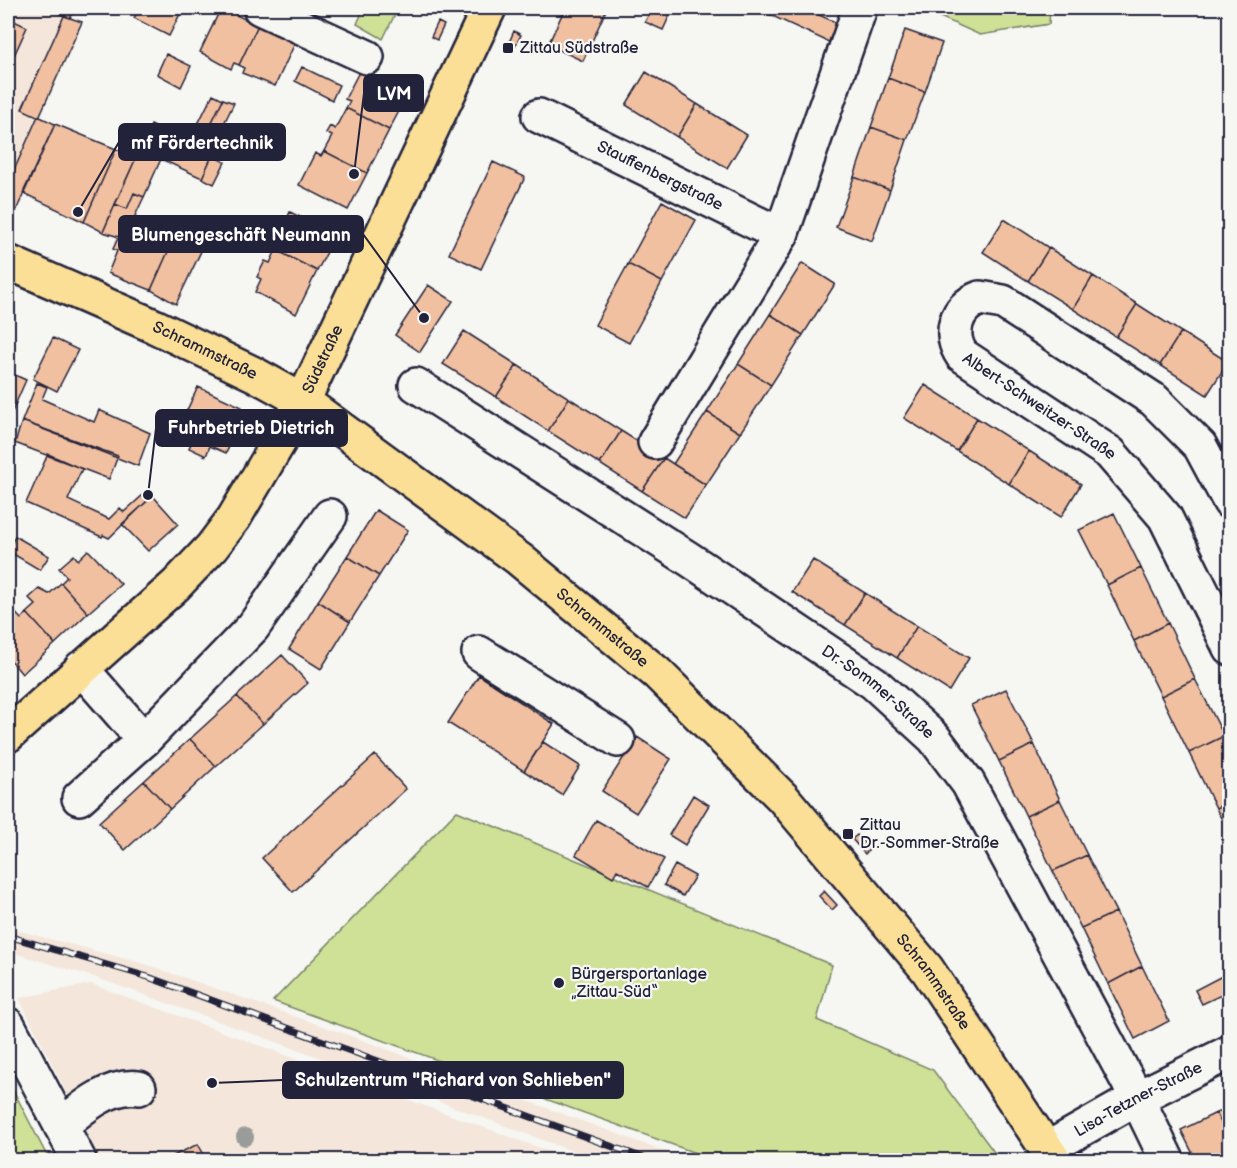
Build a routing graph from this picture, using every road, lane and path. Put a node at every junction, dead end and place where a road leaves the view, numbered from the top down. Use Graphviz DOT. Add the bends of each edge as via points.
graph roads {
  1 [pos="260,8"];
  2 [pos="489,8"];
  3 [pos="860,8"];
  4 [pos="367,57"];
  5 [pos="539,116"];
  6 [pos="781,235"];
  7 [pos="8,262"];
  8 [pos="416,385"];
  9 [pos="303,401"];
  10 [pos="655,442"];
  11 [pos="1230,502"];
  12 [pos="330,516"];
  13 [pos="1230,648"];
  14 [pos="479,653"];
  15 [pos="81,668"];
  16 [pos="8,735"];
  17 [pos="144,740"];
  18 [pos="618,740"];
  19 [pos="80,798"];
  20 [pos="8,1025"];
  21 [pos="1230,1052"];
  22 [pos="139,1088"];
  23 [pos="1137,1098"];
  24 [pos="61,1126"];
  25 [pos="1051,1155"];
  26 [pos="79,1161"];
  27 [pos="1167,1161"];
  1 -- 4 [label="street"];
  2 -- 9 [label="main road, Südstraße"];
  3 -- 6 [label="street"];
  5 -- 6 [label="street, Stauffenbergstraße"];
  6 -- 10 [label="street"];
  7 -- 9 [label="main road, Schrammstraße" via="154,326"];
  8 -- 23 [label="street, Dr.-Sommer-Straße" via="874,682 934,738 968,783"];
  9 -- 15 [label="main road, Südstraße" via="234,518 212,547 176,585"];
  9 -- 25 [label="main road, Schrammstraße" via="591,616 657,673 783,798 927,969"];
  11 -- 13 [label="street, Albert-Schweitzer-Straße" via="1200,446 1154,400 1003,302 980,298 964,308 954,331 962,355 1110,453 1165,517"];
  12 -- 17 [label="street" via="253,627"];
  14 -- 18 [label="street"];
  15 -- 16 [label="main road, Südstraße"];
  15 -- 17 [label="street"];
  17 -- 19 [label="street"];
  20 -- 24 [label="street"];
  21 -- 23 [label="street, Lisa-Tetzner-Straße"];
  22 -- 24 [label="street" via="127,1086 109,1092"];
  23 -- 25 [label="street, Lisa-Tetzner-Straße"];
  23 -- 27 [label="street, Dr.-Sommer-Straße"];
  24 -- 26 [label="street"];
}
